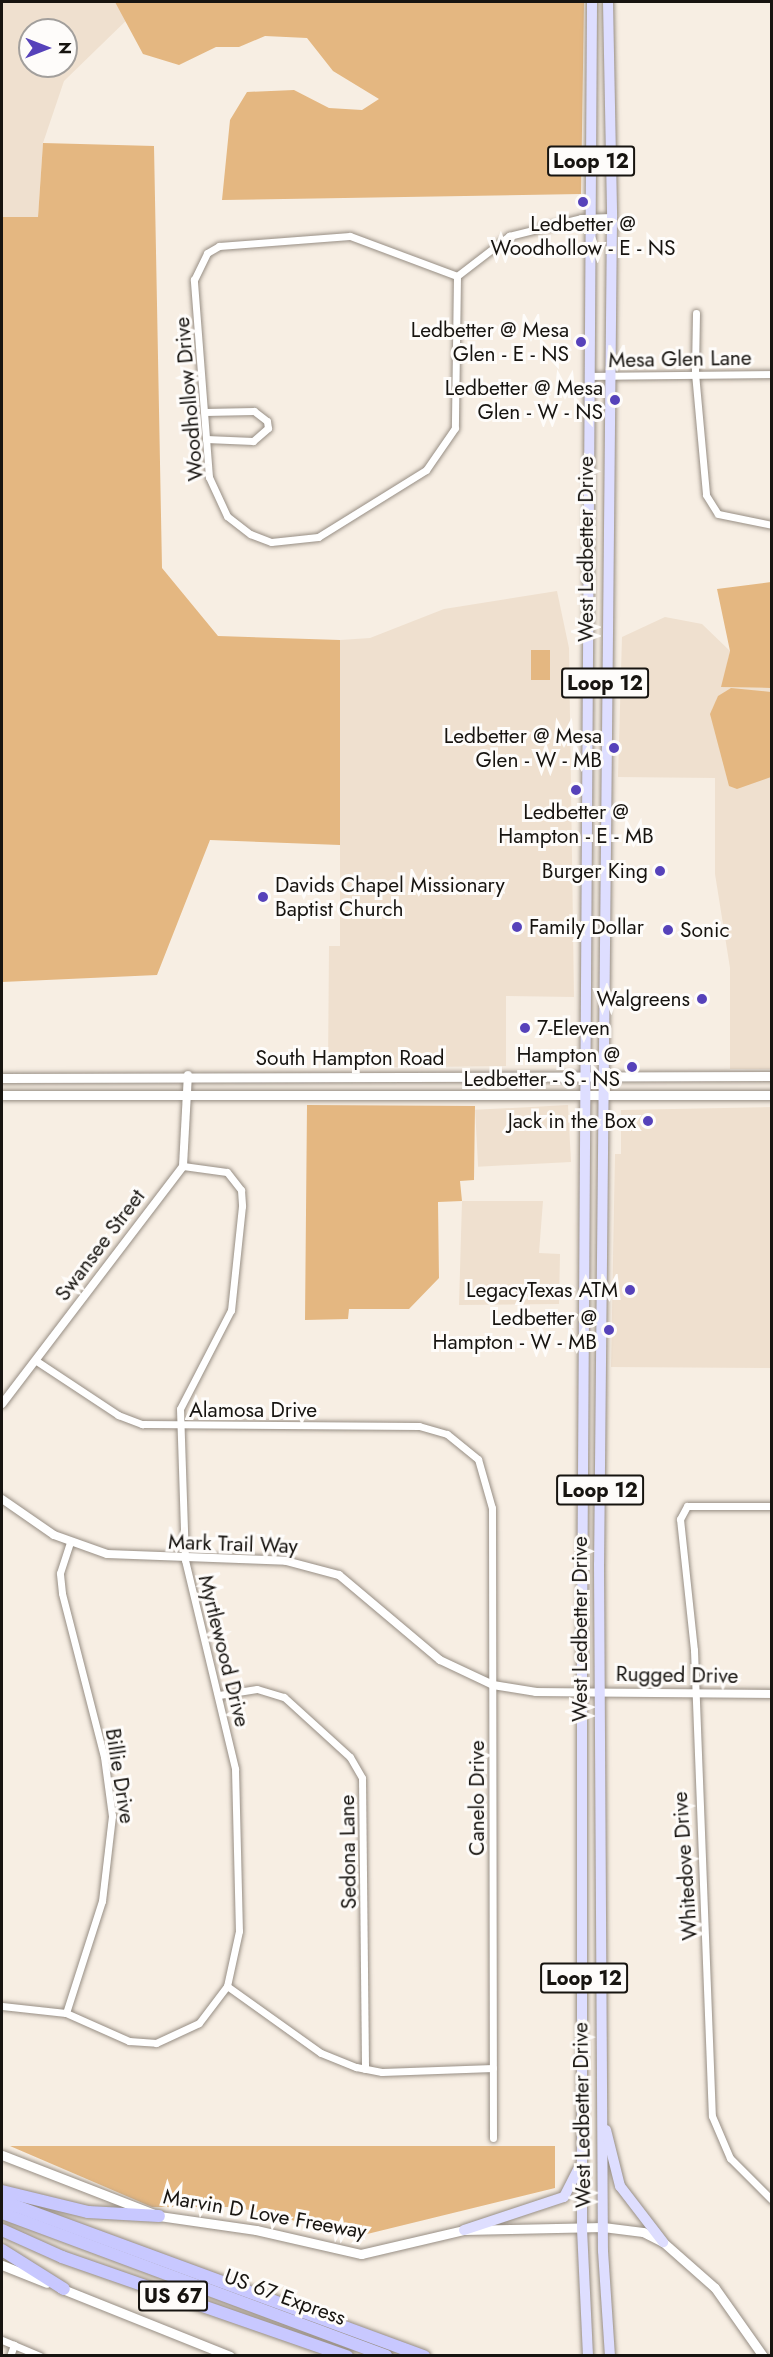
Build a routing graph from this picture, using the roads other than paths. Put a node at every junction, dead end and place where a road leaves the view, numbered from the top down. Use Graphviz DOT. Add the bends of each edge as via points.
graph roads {
  1 [pos="591,2"];
  2 [pos="608,2"];
  3 [pos="591,218"];
  4 [pos="612,218"];
  5 [pos="457,276"];
  6 [pos="696,313"];
  7 [pos="695,373"];
  8 [pos="771,374"];
  9 [pos="589,376"];
  10 [pos="606,377"];
  11 [pos="205,412"];
  12 [pos="206,439"];
  13 [pos="771,525"];
  14 [pos="590,616"];
  15 [pos="605,662"];
  16 [pos="590,703"];
  17 [pos="605,763"];
  18 [pos="587,892"];
  19 [pos="607,892"];
  20 [pos="188,1076"];
  21 [pos="588,1076"];
  22 [pos="606,1076"];
  23 [pos="771,1076"];
  24 [pos="60,1077"];
  25 [pos="324,1077"];
  26 [pos="2,1078"];
  27 [pos="587,1093"];
  28 [pos="606,1093"];
  29 [pos="188,1094"];
  30 [pos="321,1094"];
  31 [pos="2,1095"];
  32 [pos="60,1095"];
  33 [pos="771,1095"];
  34 [pos="183,1166"];
  35 [pos="585,1239"];
  36 [pos="604,1241"];
  37 [pos="35,1360"];
  38 [pos="2,1404"];
  39 [pos="181,1426"];
  40 [pos="478,1459"];
  41 [pos="2,1499"];
  42 [pos="771,1506"];
  43 [pos="70,1543"];
  44 [pos="185,1560"];
  45 [pos="493,1686"];
  46 [pos="582,1692"];
  47 [pos="600,1692"];
  48 [pos="693,1692"];
  49 [pos="771,1694"];
  50 [pos="219,1695"];
  51 [pos="584,1962"];
  52 [pos="600,1962"];
  53 [pos="227,1986"];
  54 [pos="2,2006"];
  55 [pos="66,2013"];
  56 [pos="494,2068"];
  57 [pos="365,2070"];
  58 [pos="601,2106"];
  59 [pos="584,2130"];
  60 [pos="493,2138"];
  61 [pos="2,2156"];
  62 [pos="2,2191"];
  63 [pos="771,2200"];
  64 [pos="2,2201"];
  65 [pos="2,2213"];
  66 [pos="159,2216"];
  67 [pos="603,2227"];
  68 [pos="582,2228"];
  69 [pos="2,2230"];
  70 [pos="464,2230"];
  71 [pos="663,2242"];
  72 [pos="2,2250"];
  73 [pos="2,2265"];
  74 [pos="64,2289"];
  75 [pos="2,2340"];
  76 [pos="14,2346"];
  77 [pos="10,2355"];
  78 [pos="40,2355"];
  79 [pos="230,2355"];
  80 [pos="347,2355"];
  81 [pos="386,2355"];
  82 [pos="424,2355"];
  83 [pos="588,2355"];
  84 [pos="610,2355"];
  85 [pos="763,2355"];
  1 -- 3 [label="main road, West Ledbetter Drive / Loop 12"];
  2 -- 4 [label="main road, West Ledbetter Drive / Loop 12"];
  3 -- 4 [label="street"];
  3 -- 5 [label="street" via="509,236"];
  3 -- 9 [label="main road, West Ledbetter Drive / Loop 12"];
  4 -- 10 [label="main road, West Ledbetter Drive / Loop 12"];
  5 -- 11 [label="street, Woodhollow Drive" via="350,236 219,246 207,254 194,280"];
  5 -- 12 [label="street, Woodhollow Drive" via="455,428 426,470 318,537 280,543 250,534 221,507 209,477"];
  6 -- 7 [label="street"];
  7 -- 8 [label="street, Mesa Glen Lane"];
  7 -- 10 [label="street, Mesa Glen Lane"];
  7 -- 13 [label="street" via="700,451 712,509"];
  9 -- 10 [label="street, Mesa Glen Lane"];
  9 -- 14 [label="main road, West Ledbetter Drive / Loop 12"];
  10 -- 15 [label="main road, West Ledbetter Drive / Loop 12"];
  11 -- 12 [label="street, Woodhollow Drive"];
  11 -- 12 [label="street" via="254,411 267,421 268,428 253,441"];
  14 -- 15 [label="main road" via="596,659"];
  14 -- 16 [label="main road, West Ledbetter Drive / Loop 12"];
  15 -- 17 [label="main road, West Ledbetter Drive / Loop 12"];
  16 -- 17 [label="main road" via="602,722"];
  16 -- 18 [label="main road, West Ledbetter Drive / Loop 12"];
  17 -- 19 [label="main road, West Ledbetter Drive / Loop 12"];
  18 -- 19 [label="main road"];
  18 -- 21 [label="main road, West Ledbetter Drive / Loop 12"];
  19 -- 22 [label="main road, West Ledbetter Drive / Loop 12"];
  20 -- 24 [label="main road, South Hampton Road"];
  20 -- 25 [label="main road, South Hampton Road"];
  20 -- 29 [label="street"];
  21 -- 22 [label="main road, South Hampton Road"];
  21 -- 25 [label="main road, South Hampton Road"];
  21 -- 27 [label="main road, West Ledbetter Drive / Loop 12"];
  22 -- 23 [label="main road, South Hampton Road"];
  22 -- 28 [label="main road, West Ledbetter Drive / Loop 12"];
  24 -- 26 [label="main road, South Hampton Road"];
  24 -- 32 [label="main road"];
  25 -- 30 [label="main road"];
  27 -- 28 [label="main road, South Hampton Road"];
  27 -- 30 [label="main road, South Hampton Road"];
  27 -- 35 [label="main road, West Ledbetter Drive / Loop 12"];
  28 -- 33 [label="main road, South Hampton Road"];
  28 -- 36 [label="main road, West Ledbetter Drive / Loop 12"];
  29 -- 30 [label="main road, South Hampton Road"];
  29 -- 32 [label="main road, South Hampton Road"];
  29 -- 34 [label="street"];
  31 -- 32 [label="main road, South Hampton Road"];
  34 -- 37 [label="street, Swansee Street"];
  34 -- 39 [label="street, Myrtlewood Drive" via="227,1172 241,1190 242,1206 231,1310 183,1396"];
  35 -- 36 [label="main road"];
  35 -- 46 [label="main road, West Ledbetter Drive / Loop 12"];
  36 -- 47 [label="main road, West Ledbetter Drive / Loop 12"];
  37 -- 38 [label="street, Swansee Street"];
  37 -- 39 [label="street, Alamosa Drive" via="118,1415"];
  39 -- 40 [label="street, Alamosa Drive" via="419,1426 447,1434"];
  39 -- 44 [label="street, Myrtlewood Drive"];
  40 -- 45 [label="street, Canelo Drive" via="492,1508"];
  41 -- 43 [label="street, Mark Trail Way"];
  42 -- 48 [label="street, Whitedove Drive" via="683,1510 680,1551 694,1650"];
  43 -- 44 [label="street, Mark Trail Way" via="133,1558"];
  43 -- 55 [label="street, Billie Drive" via="60,1573 62,1593 104,1757 112,1826 102,1901"];
  44 -- 45 [label="street, Mark Trail Way" via="286,1561 339,1575 375,1600 440,1660"];
  44 -- 50 [label="street, Myrtlewood Drive"];
  45 -- 46 [label="street, Mark Trail Way"];
  45 -- 56 [label="street, Canelo Drive"];
  46 -- 47 [label="street, Rugged Drive"];
  46 -- 51 [label="main road, West Ledbetter Drive / Loop 12"];
  47 -- 48 [label="street, Rugged Drive"];
  47 -- 52 [label="main road, West Ledbetter Drive / Loop 12"];
  48 -- 49 [label="street, Rugged Drive"];
  48 -- 63 [label="street, Whitedove Drive" via="712,2116 730,2158"];
  50 -- 53 [label="street, Myrtlewood Drive" via="238,1807 239,1930"];
  50 -- 57 [label="street, Sedona Lane" via="257,1689 284,1697 350,1757 362,1778"];
  51 -- 52 [label="main road"];
  51 -- 59 [label="main road, West Ledbetter Drive / Loop 12"];
  52 -- 58 [label="main road, West Ledbetter Drive / Loop 12"];
  53 -- 55 [label="street" via="199,2023 156,2043 129,2041"];
  53 -- 57 [label="street" via="321,2053"];
  54 -- 55 [label="street"];
  56 -- 57 [label="street"];
  56 -- 60 [label="street, Canelo Drive"];
  58 -- 67 [label="main road, West Ledbetter Drive / Loop 12"];
  58 -- 71 [label="main road" via="620,2186"];
  59 -- 68 [label="main road, West Ledbetter Drive / Loop 12"];
  59 -- 70 [label="main road" via="571,2192"];
  61 -- 66 [label="main road, Marvin D Love Freeway"];
  62 -- 66 [label="highway" via="88,2212"];
  64 -- 82 [label="highway, US 67"];
  65 -- 81 [label="highway, US 67 Express"];
  66 -- 70 [label="main road, Marvin D Love Freeway" via="256,2230 361,2254"];
  67 -- 68 [label="main road, Marvin D Love Freeway"];
  67 -- 71 [label="main road, Marvin D Love Freeway" via="633,2229"];
  67 -- 84 [label="main road, West Ledbetter Drive / Loop 12"];
  68 -- 70 [label="main road, Marvin D Love Freeway"];
  68 -- 83 [label="main road, West Ledbetter Drive / Loop 12"];
  69 -- 80 [label="highway, US 67" via="62,2257"];
  71 -- 85 [label="main road, Marvin D Love Freeway" via="716,2288"];
  72 -- 74 [label="highway"];
  73 -- 74 [label="main road"];
  74 -- 79 [label="main road"];
  75 -- 76 [label="street"];
  76 -- 77 [label="street"];
  76 -- 78 [label="street"];
}
